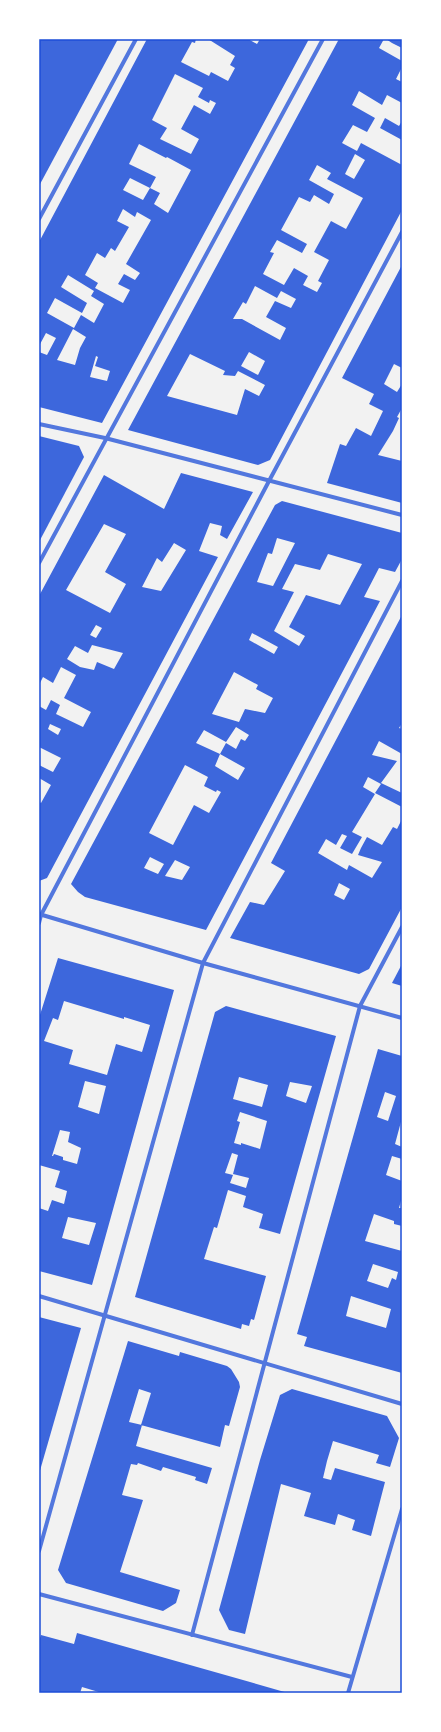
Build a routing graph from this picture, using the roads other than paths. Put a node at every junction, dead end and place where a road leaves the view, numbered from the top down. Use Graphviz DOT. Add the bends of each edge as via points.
graph roads {
  1 [pos="136,39"];
  2 [pos="322,39"];
  3 [pos="39,219"];
  4 [pos="402,232"];
  5 [pos="39,424"];
  6 [pos="105,438"];
  7 [pos="269,481"];
  8 [pos="402,516"];
  9 [pos="39,563"];
  10 [pos="402,581"];
  11 [pos="40,914"];
  12 [pos="39,923"];
  13 [pos="402,927"];
  14 [pos="204,963"];
  15 [pos="360,1006"];
  16 [pos="402,1018"];
  17 [pos="39,1296"];
  18 [pos="105,1315"];
  19 [pos="264,1363"];
  20 [pos="402,1404"];
  21 [pos="402,1509"];
  22 [pos="39,1551"];
  23 [pos="39,1594"];
  24 [pos="192,1635"];
  25 [pos="352,1677"];
  26 [pos="348,1693"];
  1 -- 3 [label="street"];
  2 -- 6 [label="street"];
  4 -- 7 [label="street"];
  5 -- 6 [label="street"];
  6 -- 7 [label="street"];
  6 -- 9 [label="street"];
  7 -- 8 [label="street"];
  7 -- 11 [label="street"];
  10 -- 14 [label="street"];
  11 -- 12 [label="street"];
  11 -- 14 [label="street"];
  13 -- 15 [label="street"];
  14 -- 15 [label="street"];
  14 -- 18 [label="street"];
  15 -- 16 [label="street"];
  15 -- 19 [label="street"];
  17 -- 18 [label="street"];
  18 -- 19 [label="street"];
  18 -- 22 [label="street"];
  19 -- 20 [label="street"];
  19 -- 24 [label="street"];
  21 -- 25 [label="street"];
  23 -- 24 [label="street"];
  24 -- 25 [label="street"];
  25 -- 26 [label="street"];
}
